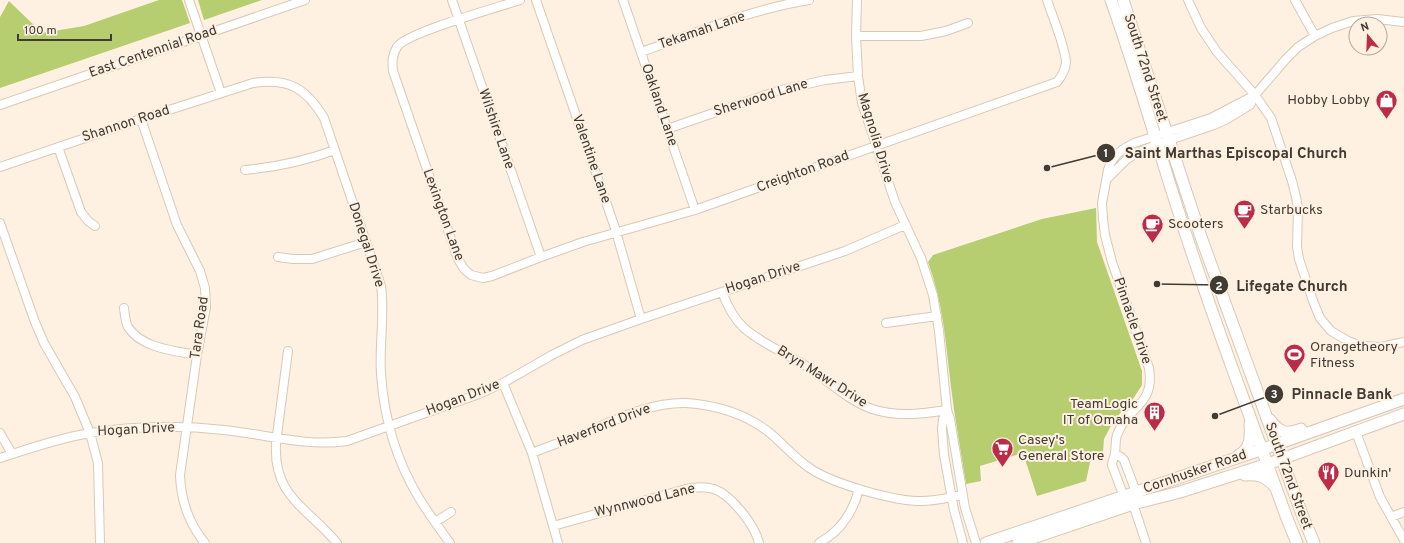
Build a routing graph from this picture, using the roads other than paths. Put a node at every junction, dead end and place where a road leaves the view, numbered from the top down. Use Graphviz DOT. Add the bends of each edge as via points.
graph roads {
  1 [pos="189,0"];
  2 [pos="305,0"];
  3 [pos="452,0"];
  4 [pos="520,0"];
  5 [pos="536,0"];
  6 [pos="623,0"];
  7 [pos="809,0"];
  8 [pos="858,0"];
  9 [pos="1047,0"];
  10 [pos="1112,0"];
  11 [pos="1123,0"];
  12 [pos="1188,0"];
  13 [pos="1295,0"];
  14 [pos="458,20"];
  15 [pos="1404,22"];
  16 [pos="968,23"];
  17 [pos="201,35"];
  18 [pos="856,36"];
  19 [pos="1316,36"];
  20 [pos="641,52"];
  21 [pos="858,76"];
  22 [pos="253,83"];
  23 [pos="220,93"];
  24 [pos="1255,95"];
  25 [pos="0,105"];
  26 [pos="142,119"];
  27 [pos="667,129"];
  28 [pos="1168,137"];
  29 [pos="1156,140"];
  30 [pos="875,146"];
  31 [pos="58,147"];
  32 [pos="335,150"];
  33 [pos="0,167"];
  34 [pos="245,170"];
  35 [pos="695,210"];
  36 [pos="0,223"];
  37 [pos="905,225"];
  38 [pos="95,226"];
  39 [pos="616,232"];
  40 [pos="366,242"];
  41 [pos="278,257"];
  42 [pos="541,257"];
  43 [pos="474,276"];
  44 [pos="722,292"];
  45 [pos="124,308"];
  46 [pos="937,316"];
  47 [pos="641,318"];
  48 [pos="886,323"];
  49 [pos="1404,342"];
  50 [pos="288,351"];
  51 [pos="197,355"];
  52 [pos="503,383"];
  53 [pos="1404,393"];
  54 [pos="1404,399"];
  55 [pos="1247,408"];
  56 [pos="947,410"];
  57 [pos="1404,414"];
  58 [pos="1266,415"];
  59 [pos="389,426"];
  60 [pos="186,428"];
  61 [pos="1356,432"];
  62 [pos="0,433"];
  63 [pos="90,433"];
  64 [pos="276,438"];
  65 [pos="1277,444"];
  66 [pos="1263,449"];
  67 [pos="1310,449"];
  68 [pos="532,453"];
  69 [pos="12,454"];
  70 [pos="1115,454"];
  71 [pos="0,458"];
  72 [pos="1282,459"];
  73 [pos="1228,461"];
  74 [pos="1268,464"];
  75 [pos="1232,475"];
  76 [pos="1276,488"];
  77 [pos="859,489"];
  78 [pos="1136,492"];
  79 [pos="1294,492"];
  80 [pos="962,495"];
  81 [pos="952,497"];
  82 [pos="1124,497"];
  83 [pos="1133,504"];
  84 [pos="451,512"];
  85 [pos="1404,512"];
  86 [pos="1390,517"];
  87 [pos="436,522"];
  88 [pos="553,526"];
  89 [pos="1404,540"];
  90 [pos="100,543"];
  91 [pos="205,543"];
  92 [pos="337,543"];
  93 [pos="450,543"];
  94 [pos="558,543"];
  95 [pos="759,543"];
  96 [pos="819,543"];
  97 [pos="963,543"];
  98 [pos="976,543"];
  99 [pos="986,543"];
  100 [pos="1018,543"];
  101 [pos="1146,543"];
  102 [pos="1297,543"];
  103 [pos="1314,543"];
  1 -- 17 [label="street"];
  2 -- 17 [label="street, East Centennial Road"];
  3 -- 14 [label="street, Wilshire Lane"];
  4 -- 14 [label="street"];
  5 -- 39 [label="street, Valentine Lane"];
  6 -- 20 [label="street, Oakland Lane"];
  7 -- 20 [label="street, Tekamah Lane" via="744,16"];
  8 -- 18 [label="street, Magnolia Drive"];
  9 -- 30 [label="street, Creighton Road" via="1066,62 1064,74 1057,82"];
  10 -- 29 [label="main road, South 72nd Street"];
  11 -- 28 [label="main road, South 72nd Street"];
  12 -- 24 [label="street" via="1201,28 1217,52"];
  13 -- 19 [label="street"];
  14 -- 42 [label="street, Wilshire Lane"];
  14 -- 43 [label="street, Lexington Lane" via="405,39 397,46 392,58 393,71 458,259 464,269"];
  15 -- 19 [label="street, Pinnacle Drive" via="1377,19 1354,21"];
  16 -- 18 [label="street" via="946,32 921,36"];
  17 -- 23 [label="street"];
  17 -- 25 [label="street, East Centennial Road"];
  18 -- 21 [label="street, Magnolia Drive"];
  19 -- 24 [label="street, Pinnacle Drive" via="1298,47"];
  20 -- 27 [label="street, Oakland Lane"];
  21 -- 27 [label="street, Sherwood Lane" via="824,80 777,91"];
  21 -- 30 [label="street, Magnolia Drive" via="862,104"];
  22 -- 23 [label="street, Shannon Road"];
  22 -- 32 [label="street, Donegal Drive" via="281,82 306,94 324,118"];
  23 -- 26 [label="street, Shannon Road"];
  24 -- 28 [label="street, Pinnacle Drive" via="1250,105 1227,119"];
  24 -- 49 [label="street" via="1271,118 1292,181 1298,208 1299,259 1320,318 1331,331 1356,344 1381,347"];
  26 -- 31 [label="street, Shannon Road"];
  26 -- 51 [label="street, Tara Road" via="177,225 200,270 205,288 206,307"];
  27 -- 35 [label="street, Oakland Lane"];
  28 -- 29 [label="street, Pinnacle Drive"];
  28 -- 58 [label="main road, South 72nd Street" via="1201,237"];
  29 -- 55 [label="main road, South 72nd Street" via="1179,215"];
  29 -- 70 [label="street, Pinnacle Drive" via="1127,159 1107,179 1102,203 1105,235 1122,295 1151,378 1147,395 1117,434"];
  30 -- 35 [label="street, Creighton Road"];
  30 -- 37 [label="street, Magnolia Drive"];
  31 -- 33 [label="street, Shannon Road"];
  31 -- 38 [label="street" via="81,212"];
  32 -- 34 [label="street" via="307,160"];
  32 -- 40 [label="street, Donegal Drive"];
  35 -- 39 [label="street, Creighton Road"];
  36 -- 63 [label="street" via="44,343 75,397"];
  37 -- 44 [label="street, Hogan Drive" via="845,252"];
  37 -- 46 [label="street, Magnolia Drive" via="921,258"];
  39 -- 42 [label="street, Creighton Road"];
  39 -- 47 [label="street, Valentine Lane"];
  40 -- 41 [label="street" via="312,259"];
  40 -- 59 [label="street, Donegal Drive" via="381,286 383,300 381,374"];
  42 -- 43 [label="street, Creighton Road" via="492,276"];
  44 -- 47 [label="street, Hogan Drive"];
  44 -- 56 [label="street, Bryn Mawr Drive" via="731,312 744,328 807,366 860,404 894,414"];
  45 -- 51 [label="street" via="128,326 144,341 163,349"];
  46 -- 48 [label="street"];
  46 -- 56 [label="street, Magnolia Drive"];
  47 -- 52 [label="street, Hogan Drive" via="582,340"];
  50 -- 64 [label="street"];
  51 -- 60 [label="street, Tara Road"];
  52 -- 59 [label="street, Hogan Drive" via="457,403"];
  52 -- 68 [label="street"];
  53 -- 58 [label="main road" via="1288,433 1278,429"];
  54 -- 65 [label="main road, Cornhusker Road"];
  55 -- 66 [label="main road, South 72nd Street"];
  55 -- 73 [label="main road" via="1251,436 1249,445 1242,453"];
  56 -- 80 [label="street"];
  56 -- 81 [label="street" via="942,429"];
  57 -- 61 [label="main road, Cornhusker Road"];
  58 -- 65 [label="main road, South 72nd Street"];
  59 -- 64 [label="street, Hogan Drive" via="347,441 332,443"];
  59 -- 87 [label="street, Donegal Drive" via="403,468"];
  60 -- 63 [label="street, Hogan Drive" via="136,428"];
  60 -- 64 [label="street, Hogan Drive" via="225,430"];
  60 -- 91 [label="street, Tara Road" via="180,469 181,491 189,518"];
  61 -- 67 [label="main road, Cornhusker Road"];
  61 -- 86 [label="street"];
  62 -- 69 [label="street"];
  63 -- 69 [label="street, Hogan Drive"];
  63 -- 90 [label="street" via="98,463"];
  64 -- 92 [label="street" via="276,467 284,488"];
  65 -- 66 [label="main road, Cornhusker Road"];
  65 -- 72 [label="main road, South 72nd Street"];
  66 -- 73 [label="main road, Cornhusker Road"];
  66 -- 74 [label="main road, South 72nd Street"];
  67 -- 72 [label="main road, Cornhusker Road"];
  67 -- 79 [label="main road" via="1294,462"];
  68 -- 77 [label="street, Haverford Drive" via="648,408 672,404 699,404 722,409 752,421 769,432 812,469"];
  68 -- 88 [label="street"];
  69 -- 71 [label="street, Hogan Drive"];
  70 -- 78 [label="street" via="1124,460"];
  70 -- 82 [label="street, Pinnacle Drive" via="1112,465"];
  72 -- 74 [label="main road, Cornhusker Road"];
  72 -- 79 [label="main road, South 72nd Street"];
  73 -- 78 [label="main road, Cornhusker Road"];
  74 -- 75 [label="main road, Cornhusker Road"];
  74 -- 76 [label="main road, South 72nd Street"];
  75 -- 76 [label="main road" via="1261,475 1269,479"];
  75 -- 83 [label="main road, Cornhusker Road"];
  76 -- 102 [label="main road, South 72nd Street"];
  77 -- 81 [label="street, Haverford Drive" via="898,500 929,501"];
  77 -- 96 [label="street" via="849,517 841,527"];
  78 -- 82 [label="main road, Cornhusker Road"];
  78 -- 83 [label="street"];
  79 -- 103 [label="main road, South 72nd Street"];
  80 -- 81 [label="street, Haverford Drive"];
  80 -- 98 [label="street"];
  81 -- 97 [label="street"];
  82 -- 83 [label="street"];
  82 -- 99 [label="main road, Cornhusker Road"];
  83 -- 100 [label="main road, Cornhusker Road"];
  83 -- 101 [label="street"];
  84 -- 87 [label="street"];
  85 -- 86 [label="street"];
  86 -- 89 [label="street"];
  87 -- 93 [label="street, Donegal Drive"];
  88 -- 94 [label="street"];
  88 -- 95 [label="street, Wynnwood Lane" via="699,486 714,489 736,505 752,527"];
}
